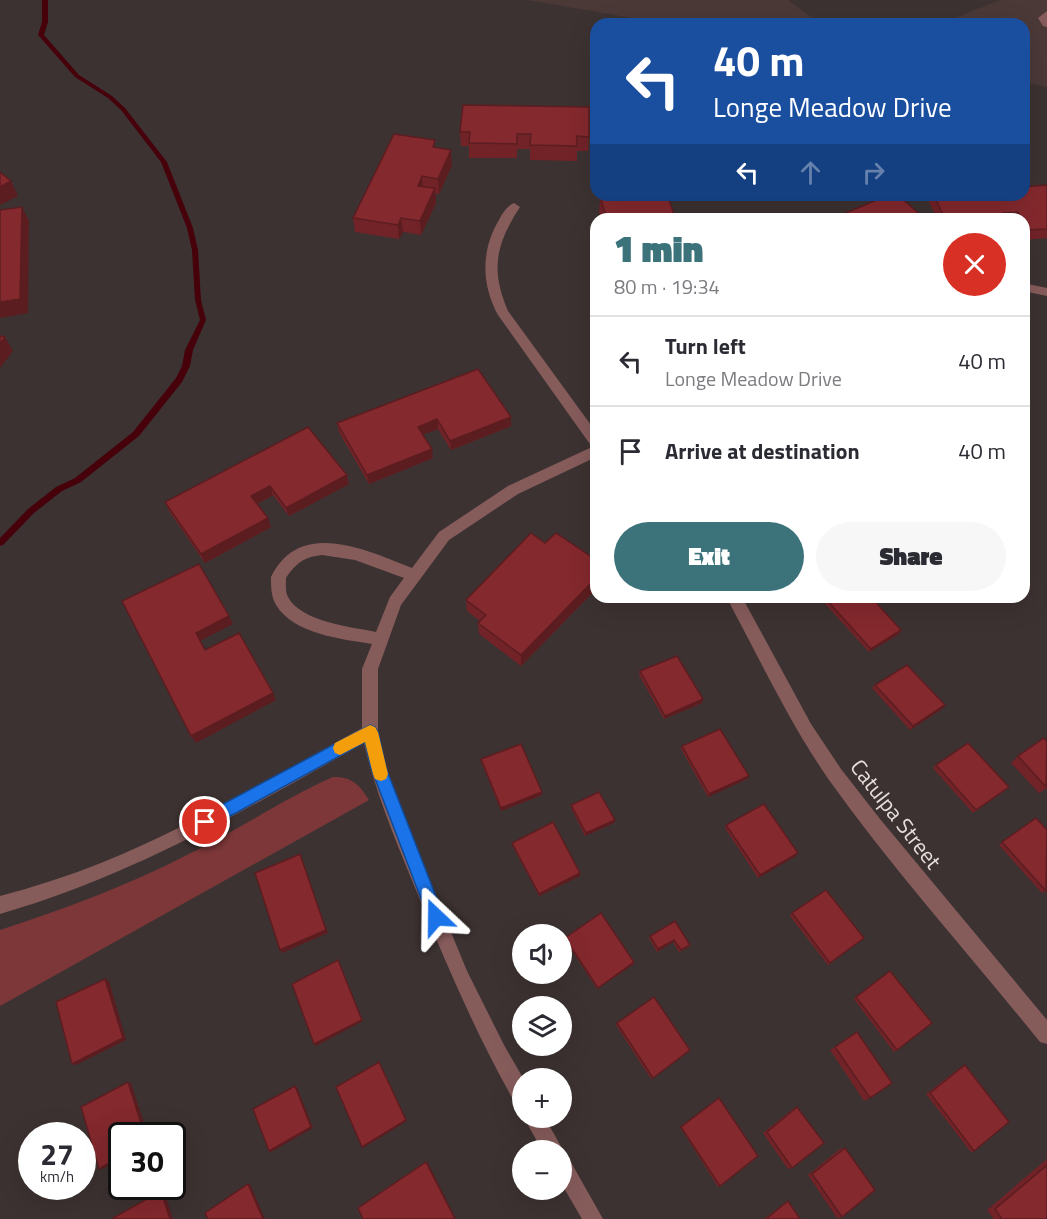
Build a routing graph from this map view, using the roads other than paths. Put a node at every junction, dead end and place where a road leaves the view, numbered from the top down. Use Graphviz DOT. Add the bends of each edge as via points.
graph roads {
  1 [pos="1047,14"];
  2 [pos="1047,24"];
  3 [pos="514,207"];
  4 [pos="1030,288"];
  5 [pos="1047,292"];
  6 [pos="590,435"];
  7 [pos="590,454"];
  8 [pos="415,576"];
  9 [pos="737,603"];
  10 [pos="381,639"];
  11 [pos="370,732"];
  12 [pos="0,905"];
  13 [pos="1047,1035"];
  14 [pos="512,1078"];
  15 [pos="572,1183"];
  16 [pos="593,1219"];
  1 -- 2 [label="street" via="1043,18"];
  3 -- 6 [label="street" via="501,223 491,258 490,278 495,297"];
  4 -- 5 [label="street"];
  7 -- 8 [label="street" via="513,490 444,536"];
  8 -- 10 [label="street" via="395,602"];
  8 -- 10 [label="street" via="361,555 322,548 295,556 278,578 281,600 291,613 323,627"];
  9 -- 13 [label="street, Catulpa Street" via="786,695 835,774"];
  10 -- 11 [label="street" via="370,669"];
  11 -- 12 [label="street" via="135,857"];
  11 -- 14 [label="street" via="378,768 416,868 461,977"];
  15 -- 16 [label="street"];
}
